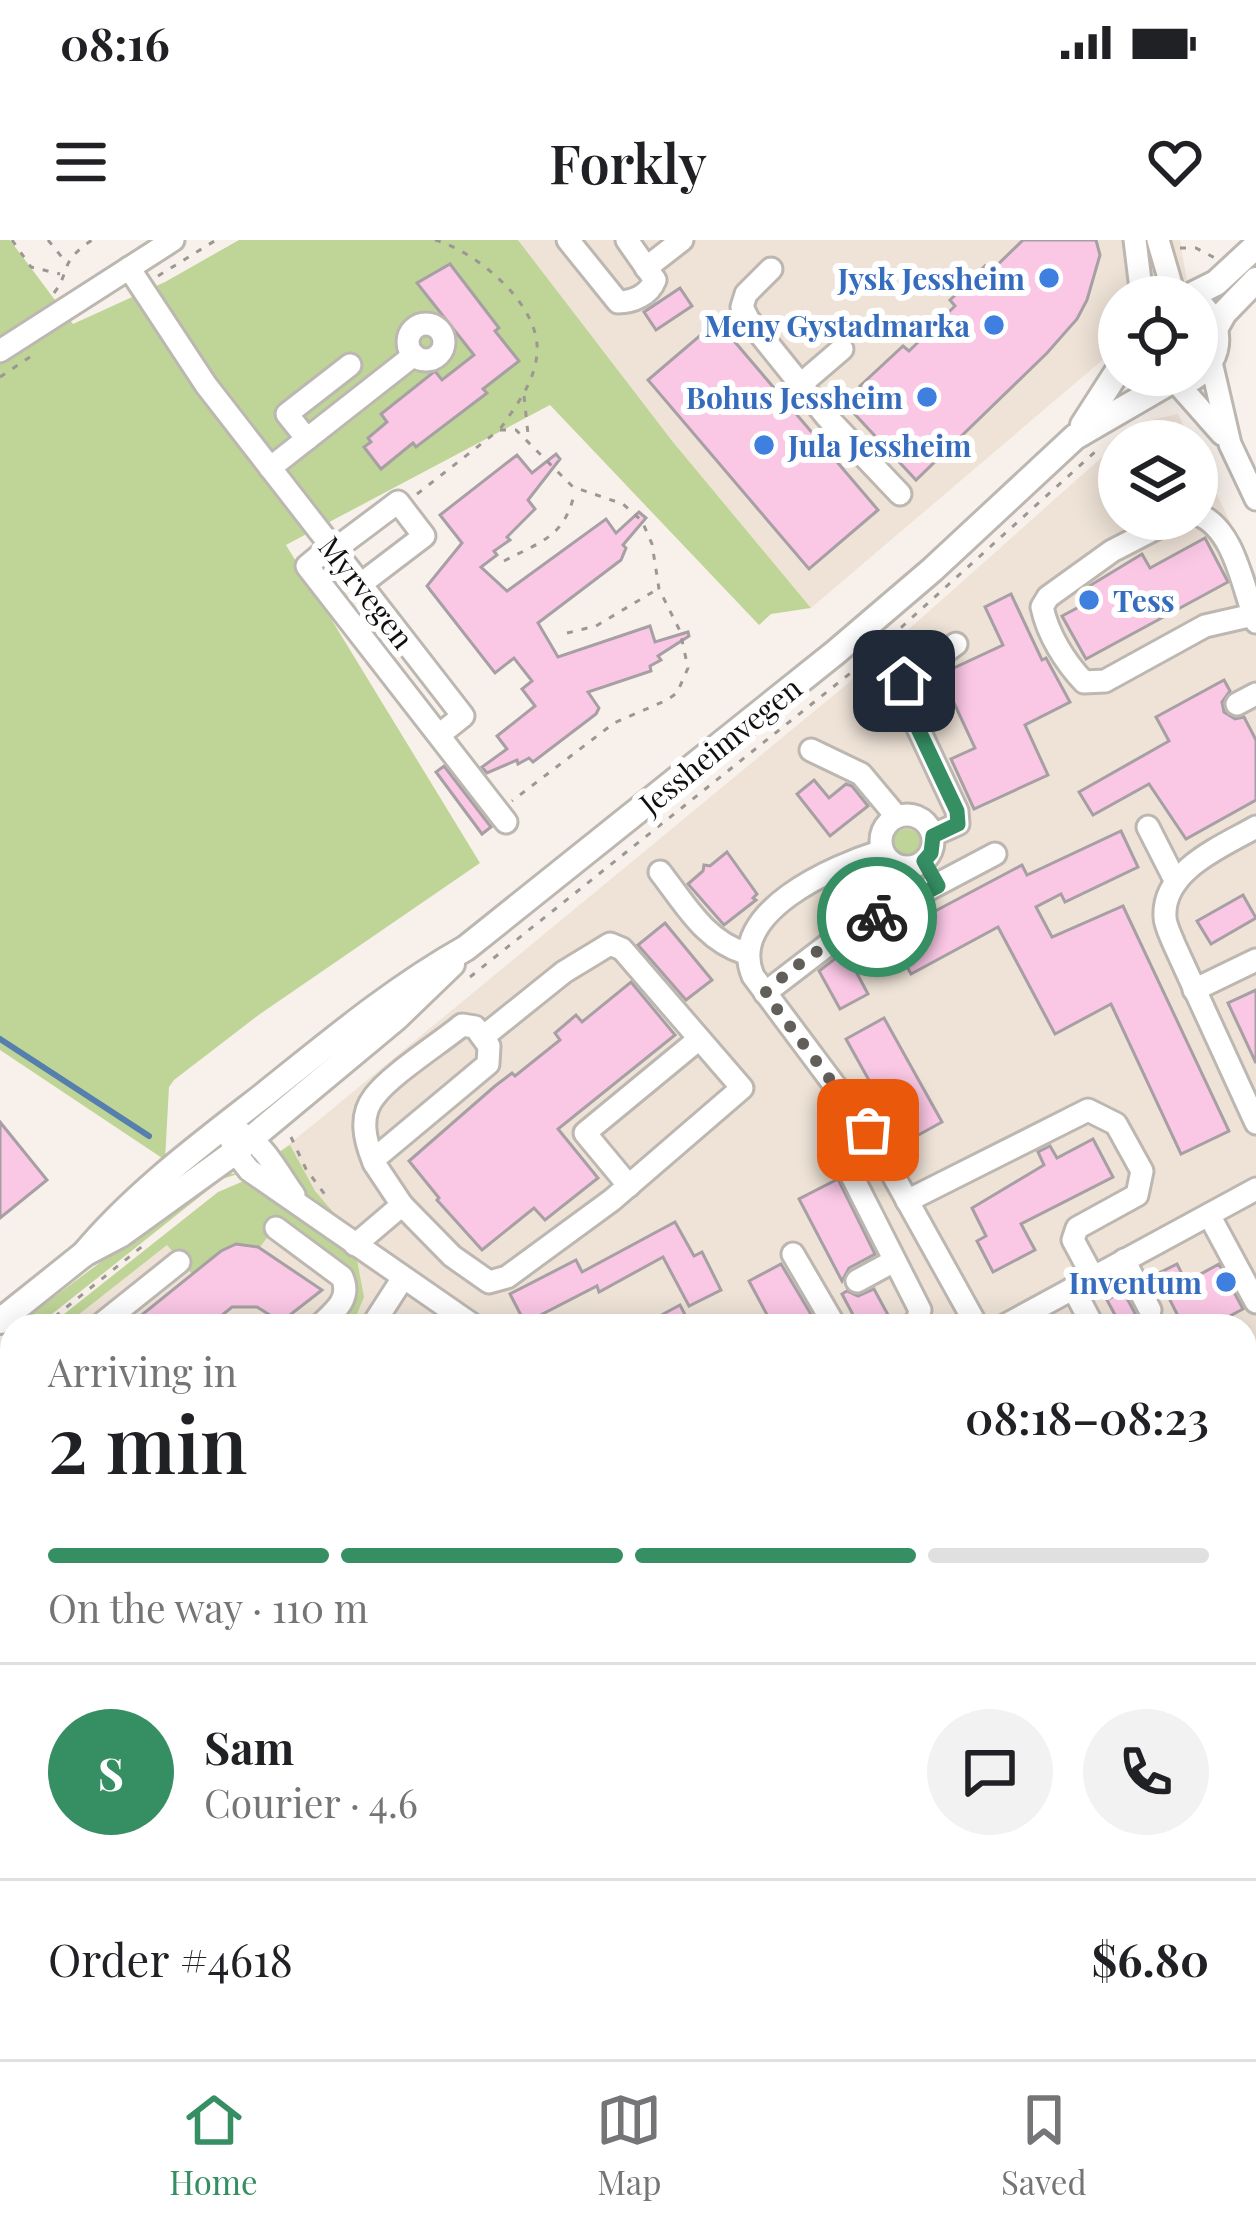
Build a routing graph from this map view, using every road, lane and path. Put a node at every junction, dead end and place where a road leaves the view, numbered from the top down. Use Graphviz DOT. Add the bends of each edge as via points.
graph roads {
  1 [pos="12,240"];
  2 [pos="48,240"];
  3 [pos="92,240"];
  4 [pos="173,240"];
  5 [pos="216,240"];
  6 [pos="436,240"];
  7 [pos="568,240"];
  8 [pos="682,240"];
  9 [pos="1135,240"];
  10 [pos="1158,240"];
  11 [pos="631,241"];
  12 [pos="1256,246"];
  13 [pos="66,262"];
  14 [pos="646,268"];
  15 [pos="771,268"];
  16 [pos="61,274"];
  17 [pos="1139,276"];
  18 [pos="1172,276"];
  19 [pos="135,278"];
  20 [pos="1256,280"];
  21 [pos="1218,282"];
  22 [pos="63,310"];
  23 [pos="1218,325"];
  24 [pos="842,350"];
  25 [pos="0,351"];
  26 [pos="37,352"];
  27 [pos="414,355"];
  28 [pos="350,365"];
  29 [pos="0,377"];
  30 [pos="800,385"];
  31 [pos="1218,392"];
  32 [pos="523,394"];
  33 [pos="1102,396"];
  34 [pos="1139,396"];
  35 [pos="1180,396"];
  36 [pos="499,430"];
  37 [pos="1075,437"];
  38 [pos="527,438"];
  39 [pos="307,440"];
  40 [pos="1230,444"];
  41 [pos="271,468"];
  42 [pos="576,489"];
  43 [pos="900,494"];
  44 [pos="1256,499"];
  45 [pos="401,506"];
  46 [pos="1218,532"];
  47 [pos="1133,540"];
  48 [pos="333,548"];
  49 [pos="504,561"];
  50 [pos="361,584"];
  51 [pos="658,589"];
  52 [pos="1255,618"];
  53 [pos="567,633"];
  54 [pos="956,644"];
  55 [pos="439,735"];
  56 [pos="811,749"];
  57 [pos="502,817"];
  58 [pos="897,817"];
  59 [pos="1148,826"];
  60 [pos="1256,827"];
  61 [pos="933,836"];
  62 [pos="882,851"];
  63 [pos="995,854"];
  64 [pos="924,861"];
  65 [pos="660,872"];
  66 [pos="1175,882"];
  67 [pos="938,886"];
  68 [pos="466,948"];
  69 [pos="745,953"];
  70 [pos="1256,960"];
  71 [pos="1194,989"];
  72 [pos="765,993"];
  73 [pos="483,1036"];
  74 [pos="699,1039"];
  75 [pos="1256,1124"];
  76 [pos="226,1125"];
  77 [pos="243,1145"];
  78 [pos="373,1160"];
  79 [pos="852,1176"];
  80 [pos="628,1186"];
  81 [pos="1256,1189"];
  82 [pos="907,1201"];
  83 [pos="402,1205"];
  84 [pos="1209,1215"];
  85 [pos="276,1228"];
  86 [pos="148,1242"];
  87 [pos="355,1245"];
  88 [pos="84,1254"];
  89 [pos="794,1254"];
  90 [pos="894,1261"];
  91 [pos="1124,1261"];
  92 [pos="179,1262"];
  93 [pos="403,1278"];
  94 [pos="856,1281"];
  95 [pos="1083,1283"];
  96 [pos="958,1292"];
  97 [pos="1256,1302"];
  98 [pos="1150,1310"];
  99 [pos="10,1314"];
  100 [pos="58,1314"];
  101 [pos="114,1314"];
  102 [pos="330,1314"];
  103 [pos="380,1314"];
  104 [pos="456,1314"];
  105 [pos="828,1314"];
  106 [pos="914,1314"];
  107 [pos="922,1314"];
  108 [pos="970,1314"];
  109 [pos="1026,1314"];
  110 [pos="1090,1314"];
  1 -- 16 [label="path" via="32,267"];
  2 -- 13 [label="path"];
  3 -- 13 [label="path"];
  4 -- 19 [label="street"];
  5 -- 19 [label="path"];
  6 -- 32 [label="path" via="484,262 530,322 537,356"];
  7 -- 14 [label="street" via="618,302 652,287"];
  8 -- 14 [label="street"];
  9 -- 17 [label="street"];
  10 -- 18 [label="street"];
  11 -- 14 [label="street"];
  12 -- 21 [label="main road"];
  13 -- 16 [label="path"];
  15 -- 30 [label="street" via="742,307"];
  16 -- 22 [label="path" via="53,292"];
  19 -- 22 [label="street"];
  19 -- 41 [label="street, Myrvegen"];
  20 -- 23 [label="main road"];
  22 -- 25 [label="street"];
  24 -- 30 [label="street"];
  26 -- 29 [label="path"];
  27 -- 39 [label="street"];
  28 -- 39 [label="street" via="287,414"];
  30 -- 43 [label="street"];
  31 -- 40 [label="street"];
  32 -- 36 [label="path"];
  32 -- 38 [label="path"];
  33 -- 37 [label="main road, Jessheimvegen"];
  34 -- 37 [label="main road, Jessheimvegen"];
  35 -- 40 [label="street"];
  36 -- 38 [label="path"];
  36 -- 45 [label="path"];
  37 -- 68 [label="main road, Jessheimvegen" via="852,639"];
  38 -- 42 [label="path"];
  39 -- 41 [label="street"];
  40 -- 44 [label="street"];
  41 -- 48 [label="street, Myrvegen"];
  42 -- 49 [label="path" via="561,527"];
  42 -- 51 [label="path" via="623,504 642,521"];
  45 -- 48 [label="street"];
  45 -- 50 [label="street" via="424,536"];
  46 -- 52 [label="street"];
  47 -- 52 [label="street" via="1042,607 1084,682 1105,681 1205,626"];
  48 -- 50 [label="street, Myrvegen"];
  48 -- 55 [label="street" via="307,566"];
  50 -- 55 [label="street, Myrvegen" via="463,716"];
  51 -- 53 [label="path" via="596,626"];
  51 -- 57 [label="path" via="687,653 677,692 614,723"];
  54 -- 61 [label="street" via="904,681 903,697 957,811 958,824"];
  55 -- 57 [label="street"];
  56 -- 58 [label="street" via="861,774"];
  58 -- 61 [label="street" via="923,820"];
  58 -- 62 [label="street" via="881,835"];
  59 -- 66 [label="street"];
  60 -- 66 [label="street"];
  61 -- 64 [label="street"];
  62 -- 64 [label="street" via="902,867"];
  62 -- 69 [label="street" via="798,891 752,931"];
  63 -- 67 [label="street"];
  64 -- 67 [label="street"];
  65 -- 69 [label="street" via="705,931"];
  66 -- 71 [label="street" via="1164,915"];
  67 -- 72 [label="street" via="838,937"];
  68 -- 76 [label="main road, Jessheimvegen" via="379,1004"];
  68 -- 77 [label="main road, Jessheimvegen" via="433,986"];
  69 -- 72 [label="street"];
  70 -- 71 [label="street"];
  71 -- 75 [label="street"];
  72 -- 82 [label="street" via="854,1109"];
  73 -- 74 [label="street" via="610,944"];
  73 -- 78 [label="street" via="488,1064"];
  73 -- 78 [label="street" via="462,1025 373,1097 364,1125"];
  74 -- 80 [label="street" via="742,1088"];
  74 -- 80 [label="street" via="585,1133"];
  76 -- 77 [label="street"];
  76 -- 88 [label="main road, Jessheimvegen"];
  77 -- 87 [label="street" via="249,1170"];
  77 -- 88 [label="main road, Jessheimvegen"];
  78 -- 83 [label="street"];
  79 -- 90 [label="street"];
  80 -- 83 [label="street" via="539,1256 489,1282"];
  81 -- 84 [label="street"];
  82 -- 95 [label="street" via="1088,1110 1117,1124 1142,1171 1137,1196 1077,1228"];
  82 -- 96 [label="street"];
  83 -- 87 [label="street"];
  84 -- 91 [label="street"];
  84 -- 97 [label="street"];
  85 -- 102 [label="street" via="342,1277 344,1298"];
  86 -- 100 [label="path"];
  87 -- 93 [label="street"];
  88 -- 99 [label="main road, Jessheimvegen"];
  89 -- 105 [label="street"];
  90 -- 94 [label="street"];
  90 -- 106 [label="street"];
  91 -- 95 [label="street"];
  91 -- 98 [label="street"];
  92 -- 101 [label="street"];
  93 -- 103 [label="street"];
  93 -- 104 [label="street"];
  95 -- 109 [label="street"];
  95 -- 110 [label="street"];
  96 -- 107 [label="street"];
  96 -- 108 [label="street"];
}
